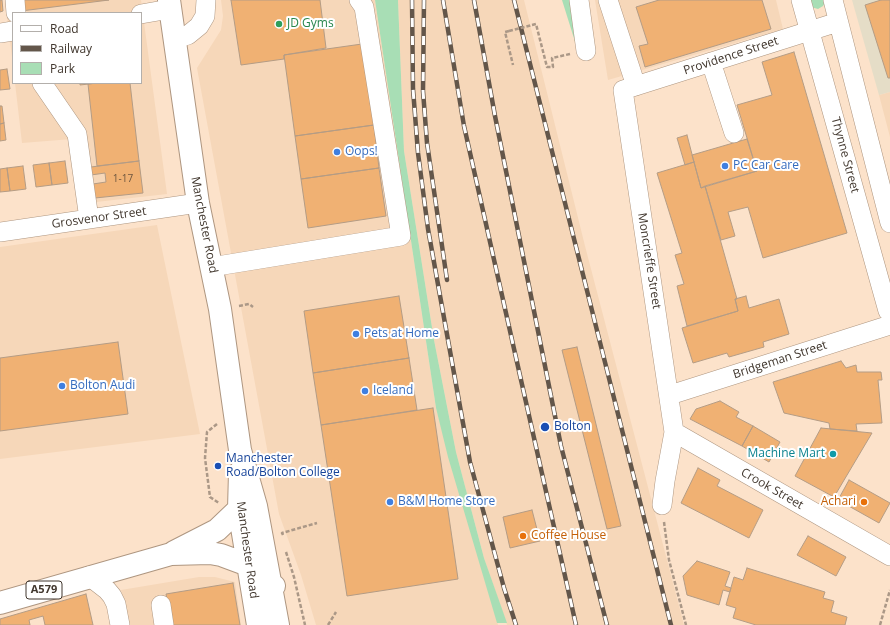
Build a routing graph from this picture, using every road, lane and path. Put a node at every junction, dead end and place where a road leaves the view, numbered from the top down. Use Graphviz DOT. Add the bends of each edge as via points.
graph roads {
  1 [pos="15,0"];
  2 [pos="206,0"];
  3 [pos="359,0"];
  4 [pos="579,0"];
  5 [pos="608,0"];
  6 [pos="801,0"];
  7 [pos="833,0"];
  8 [pos="169,5"];
  9 [pos="16,12"];
  10 [pos="142,14"];
  11 [pos="838,22"];
  12 [pos="12,31"];
  13 [pos="811,31"];
  14 [pos="0,33"];
  15 [pos="174,39"];
  16 [pos="586,51"];
  17 [pos="711,62"];
  18 [pos="513,65"];
  19 [pos="43,84"];
  20 [pos="629,88"];
  21 [pos="734,133"];
  22 [pos="198,203"];
  23 [pos="89,219"];
  24 [pos="890,223"];
  25 [pos="0,232"];
  26 [pos="211,267"];
  27 [pos="889,317"];
  28 [pos="670,395"];
  29 [pos="234,410"];
  30 [pos="674,432"];
  31 [pos="240,450"];
  32 [pos="662,505"];
  33 [pos="239,509"];
  34 [pos="318,523"];
  35 [pos="283,536"];
  36 [pos="171,554"];
  37 [pos="890,556"];
  38 [pos="248,565"];
  39 [pos="89,576"];
  40 [pos="269,581"];
  41 [pos="890,590"];
  42 [pos="0,603"];
  43 [pos="161,605"];
  44 [pos="336,612"];
  45 [pos="120,625"];
  46 [pos="164,625"];
  47 [pos="258,625"];
  48 [pos="278,625"];
  49 [pos="292,625"];
  50 [pos="328,625"];
  51 [pos="686,625"];
  52 [pos="880,625"];
  1 -- 9 [label="street"];
  2 -- 15 [label="street" via="205,16 199,26 188,35"];
  3 -- 26 [label="street" via="364,7 401,236"];
  4 -- 16 [label="street"];
  5 -- 20 [label="street, Moncrieffe Street"];
  6 -- 13 [label="street, Thynne Street"];
  7 -- 11 [label="street"];
  8 -- 10 [label="street"];
  8 -- 15 [label="main road, Manchester Road"];
  11 -- 13 [label="street, Providence Street"];
  11 -- 24 [label="street"];
  12 -- 14 [label="street"];
  13 -- 17 [label="street, Providence Street"];
  13 -- 27 [label="street, Thynne Street"];
  15 -- 22 [label="main road, Manchester Road"];
  16 -- 18 [label="path, bridge" via="552,58 553,67 547,67 536,24 505,32"];
  17 -- 20 [label="street, Providence Street"];
  17 -- 21 [label="street"];
  19 -- 23 [label="street" via="77,134"];
  20 -- 28 [label="street, Moncrieffe Street"];
  22 -- 23 [label="street, Grosvenor Street"];
  22 -- 26 [label="main road, Manchester Road"];
  23 -- 25 [label="street, Grosvenor Street"];
  26 -- 29 [label="main road, Manchester Road" via="220,310"];
  27 -- 28 [label="street, Bridgeman Street"];
  28 -- 30 [label="street, Moncrieffe Street"];
  29 -- 31 [label="main road, Manchester Road"];
  29 -- 33 [label="path" via="207,432 205,458 210,497 216,502"];
  30 -- 32 [label="street, Moncrieffe Street"];
  30 -- 37 [label="street, Crook Street"];
  31 -- 33 [label="main road, Manchester Road"];
  31 -- 40 [label="main road, Manchester Road" via="256,506"];
  32 -- 51 [label="path" via="669,560"];
  33 -- 36 [label="main road" via="217,530"];
  33 -- 38 [label="main road, Manchester Road"];
  34 -- 35 [label="path" via="282,533"];
  36 -- 38 [label="main road, A579" via="210,553"];
  36 -- 39 [label="main road, A579"];
  38 -- 40 [label="main road, A579"];
  38 -- 47 [label="main road, Manchester Road"];
  39 -- 42 [label="main road, A579"];
  39 -- 45 [label="street" via="112,596"];
  40 -- 48 [label="main road, Manchester Road"];
  40 -- 49 [label="main road, Manchester Road / A579" via="282,598"];
  41 -- 52 [label="path"];
  43 -- 46 [label="street"];
  44 -- 50 [label="path"];
}
